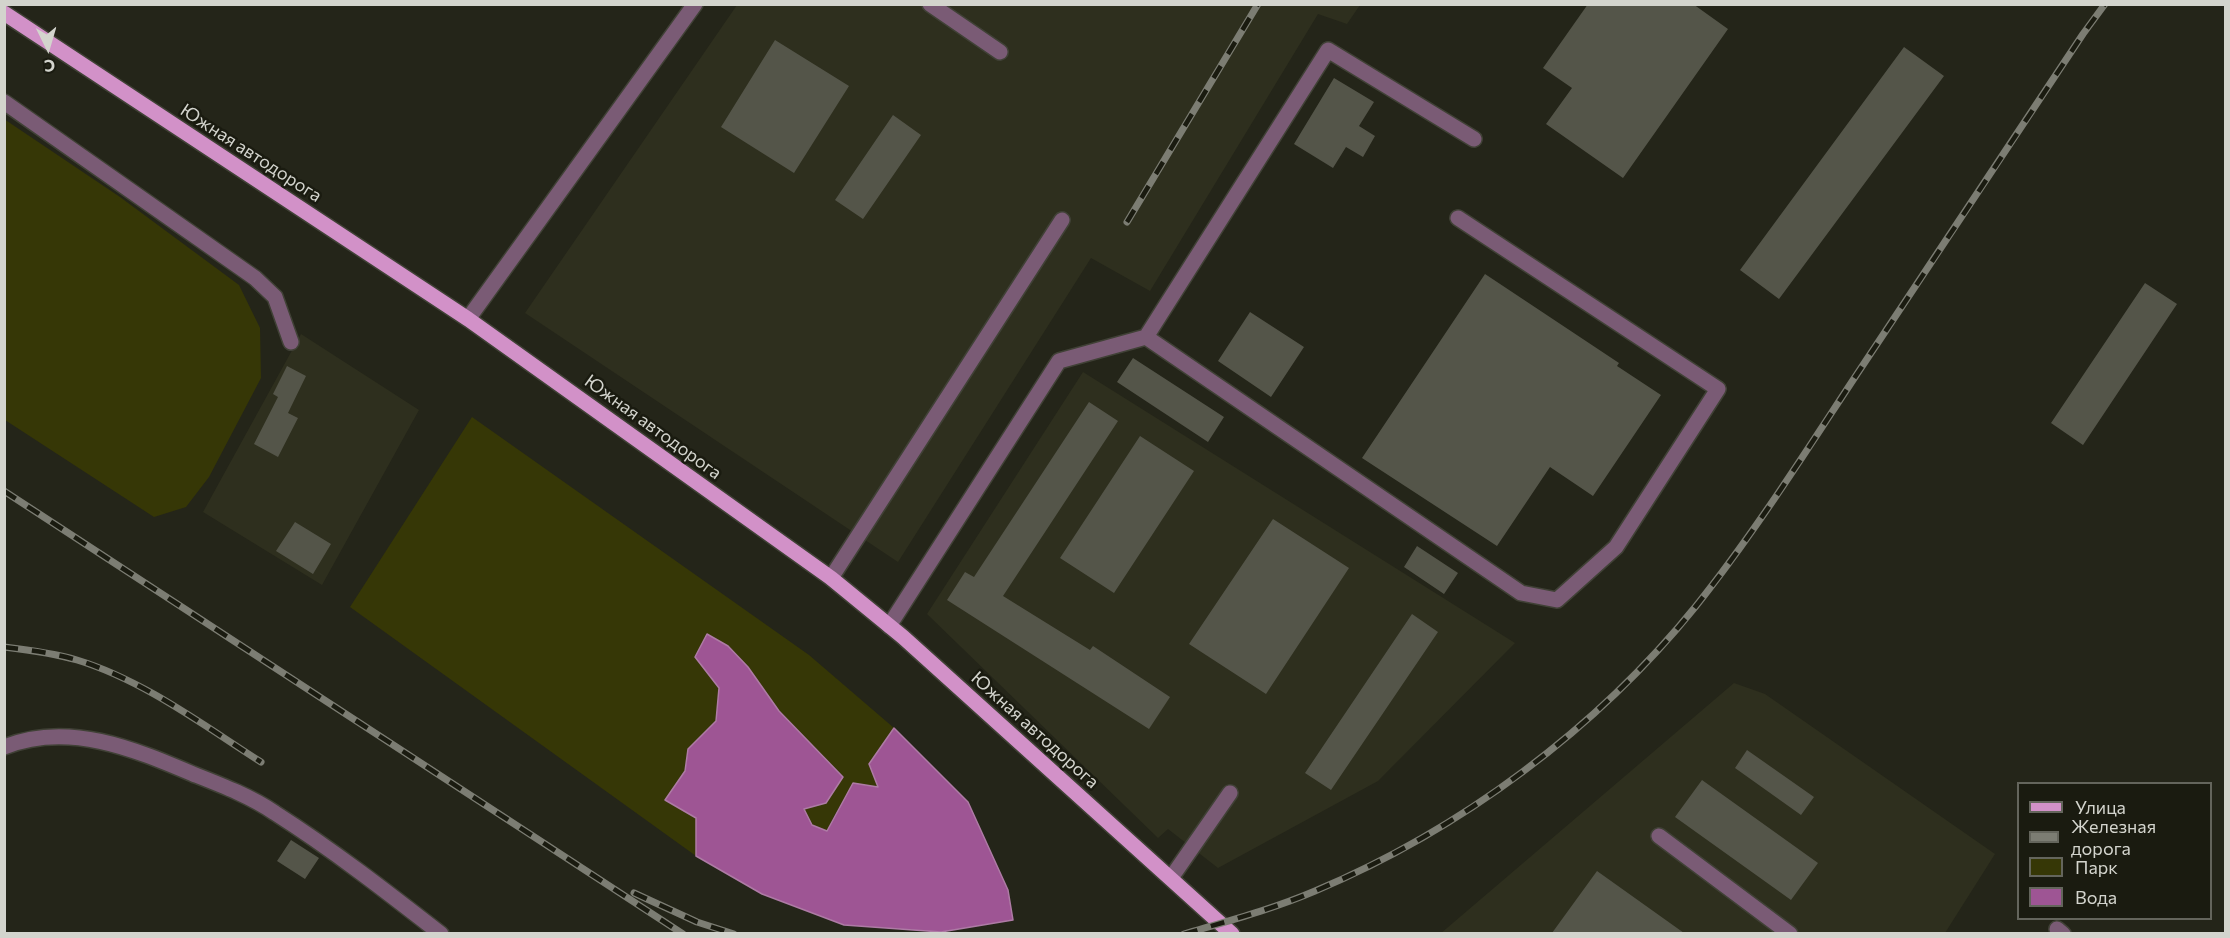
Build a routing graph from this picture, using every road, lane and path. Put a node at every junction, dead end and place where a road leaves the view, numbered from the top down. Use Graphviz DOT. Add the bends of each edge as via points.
graph roads {
  1 [pos="695,4"];
  2 [pos="930,4"];
  3 [pos="4,13"];
  4 [pos="1000,52"];
  5 [pos="4,102"];
  6 [pos="1474,139"];
  7 [pos="1458,218"];
  8 [pos="1062,220"];
  9 [pos="468,319"];
  10 [pos="1146,337"];
  11 [pos="291,342"];
  12 [pos="831,578"];
  13 [pos="889,626"];
  14 [pos="4,747"];
  15 [pos="1230,793"];
  16 [pos="1659,836"];
  17 [pos="1171,878"];
  18 [pos="441,933"];
  19 [pos="1232,933"];
  20 [pos="1790,933"];
  1 -- 9 [label="street"];
  2 -- 4 [label="street"];
  3 -- 9 [label="main road, Южная автодорога"];
  5 -- 11 [label="street" via="255,278 275,297"];
  6 -- 10 [label="street" via="1328,50"];
  7 -- 10 [label="street" via="1718,389 1616,547 1557,600 1521,594"];
  8 -- 12 [label="street"];
  9 -- 12 [label="main road, Южная автодорога"];
  10 -- 13 [label="street" via="1059,361"];
  12 -- 13 [label="main road, Южная автодорога"];
  13 -- 17 [label="main road, Южная автодорога"];
  14 -- 18 [label="street" via="18,741 59,736 114,744 229,789 283,818"];
  15 -- 17 [label="street"];
  16 -- 20 [label="street"];
  17 -- 19 [label="main road, Южная автодорога"];
}
